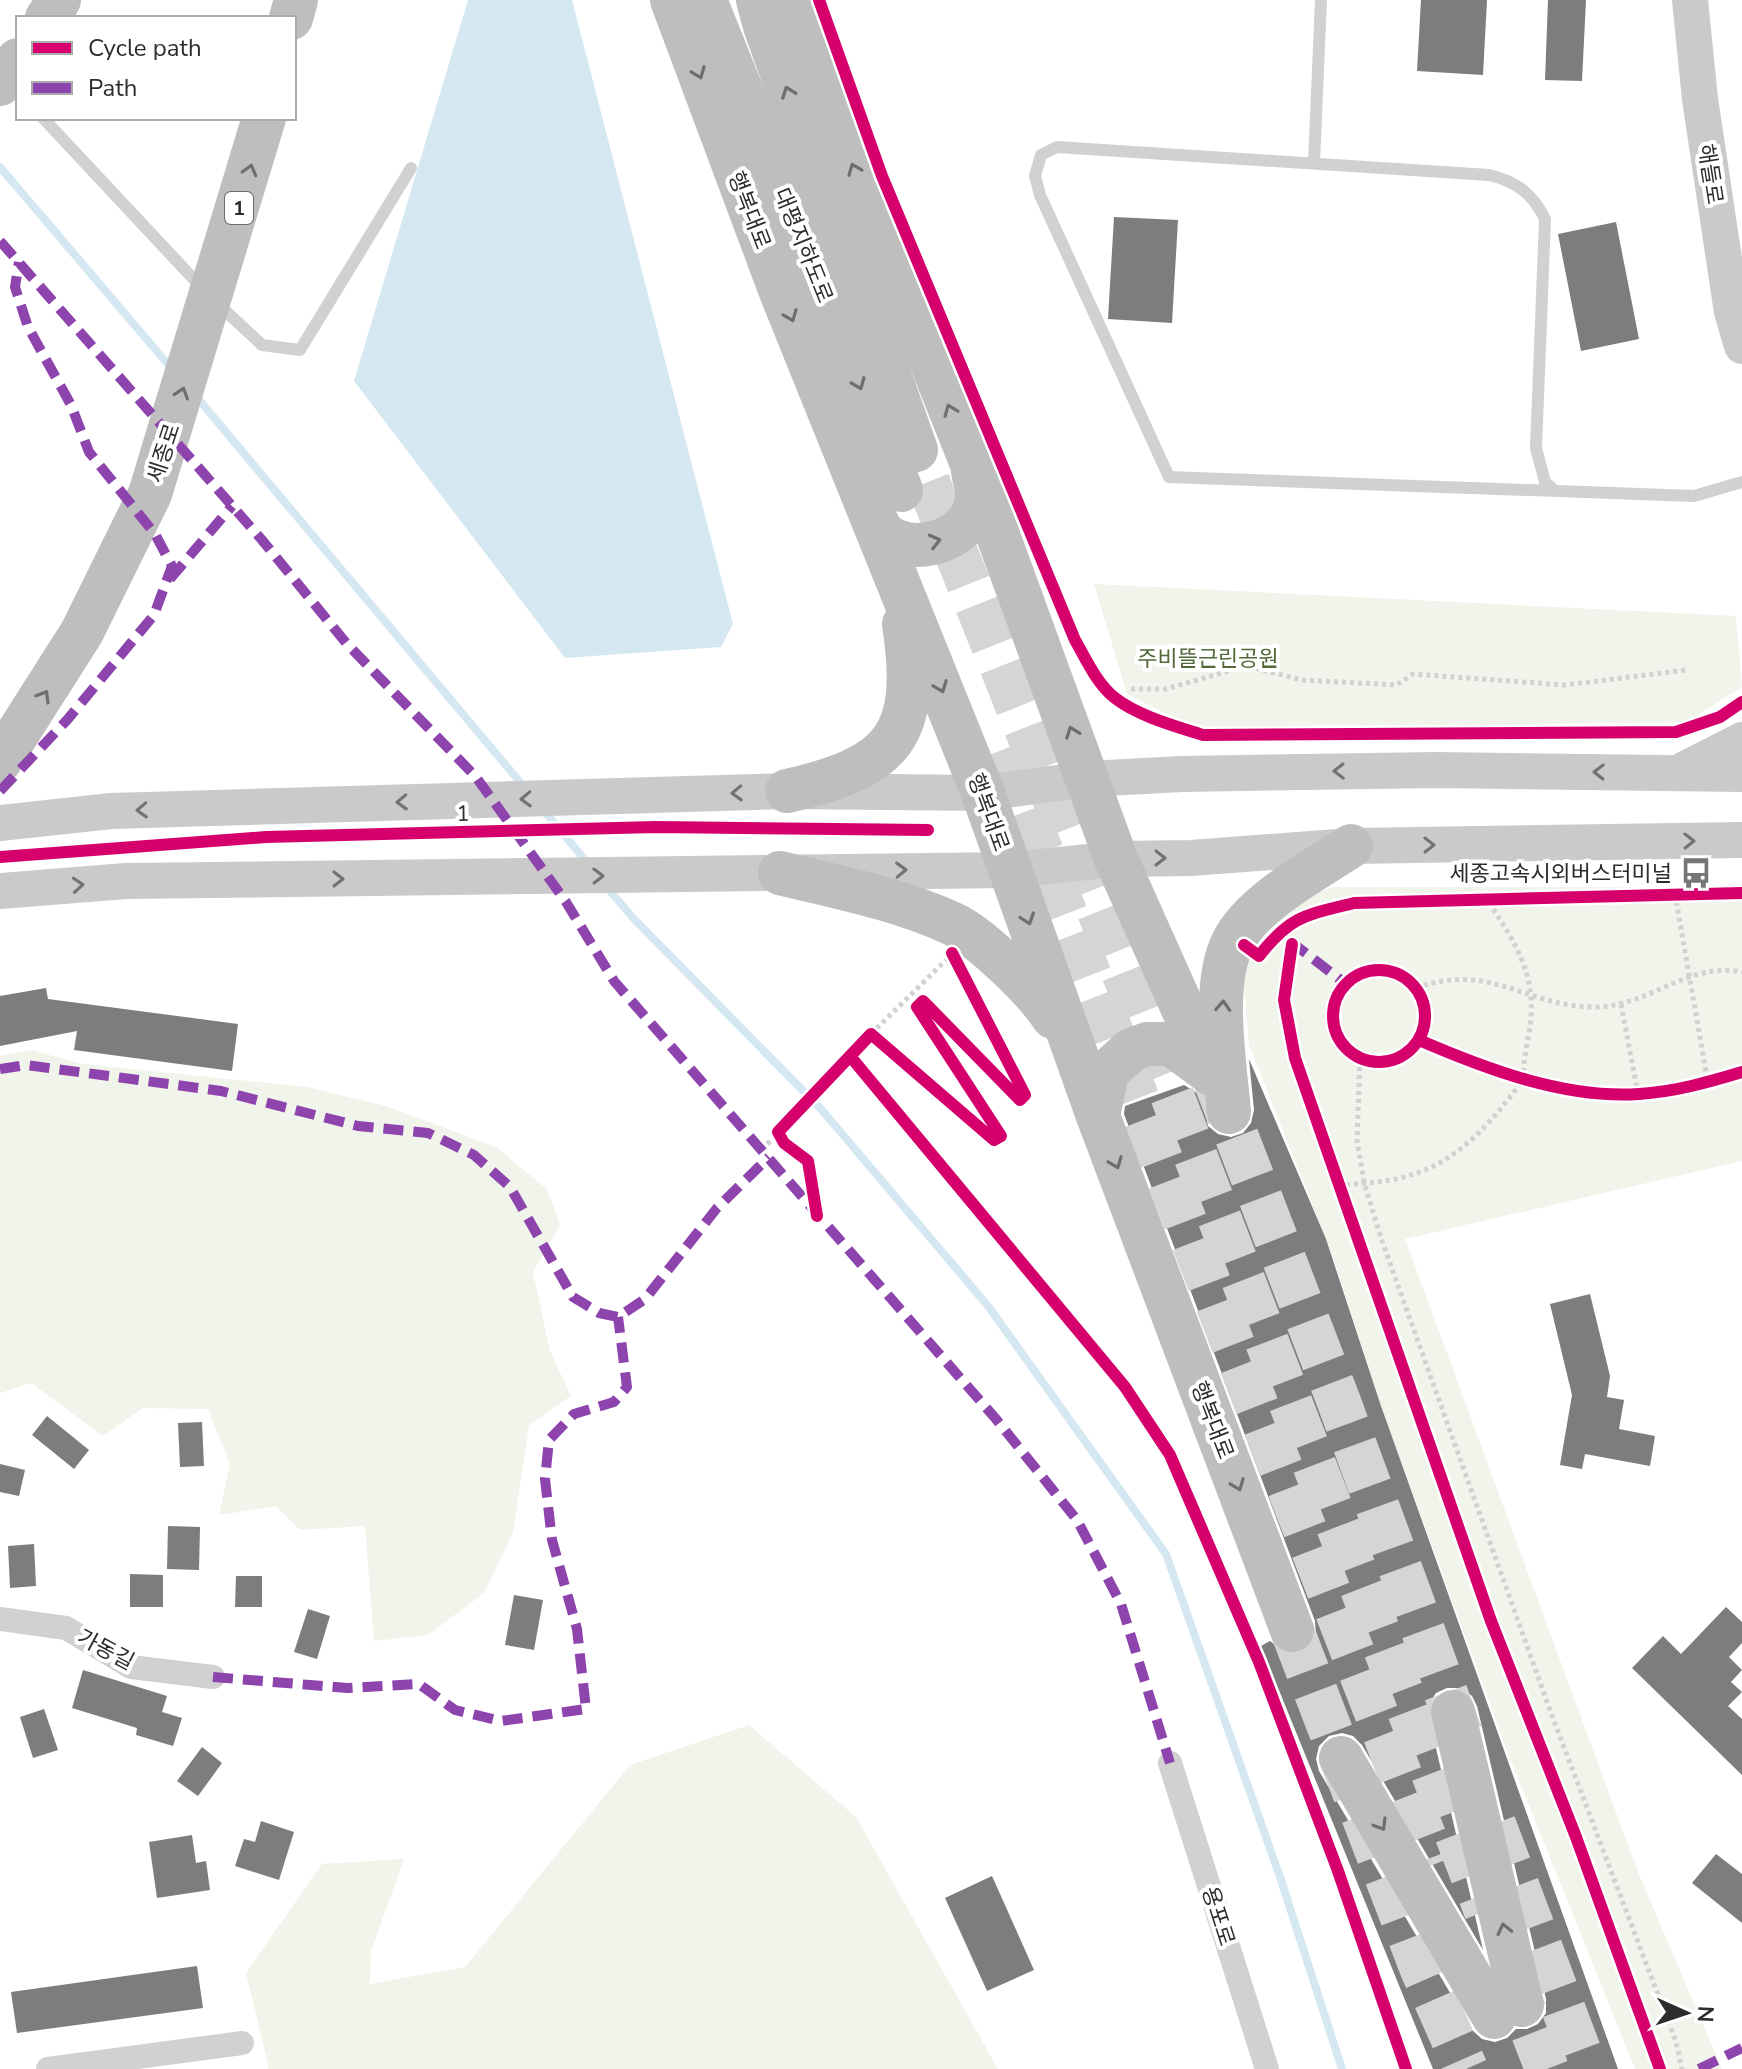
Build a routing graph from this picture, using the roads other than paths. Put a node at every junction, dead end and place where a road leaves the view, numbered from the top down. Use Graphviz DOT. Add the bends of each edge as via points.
graph roads {
  1 [pos="672,0"];
  2 [pos="705,0"];
  3 [pos="758,0"];
  4 [pos="797,0"];
  5 [pos="1321,0"];
  6 [pos="1690,0"];
  7 [pos="16,63"];
  8 [pos="0,72"];
  9 [pos="0,84"];
  10 [pos="16,89"];
  11 [pos="45,120"];
  12 [pos="263,120"];
  13 [pos="1314,163"];
  14 [pos="411,168"];
  15 [pos="212,298"];
  16 [pos="1742,346"];
  17 [pos="972,464"];
  18 [pos="1742,482"];
  19 [pos="1555,491"];
  20 [pos="900,495"];
  21 [pos="890,555"];
  22 [pos="1742,740"];
  23 [pos="0,761"];
  24 [pos="1677,773"];
  25 [pos="1742,774"];
  26 [pos="1088,779"];
  27 [pos="787,791"];
  28 [pos="983,793"];
  29 [pos="14,821"];
  30 [pos="1742,840"];
  31 [pos="1351,846"];
  32 [pos="1116,859"];
  33 [pos="1011,870"];
  34 [pos="780,873"];
  35 [pos="0,891"];
  36 [pos="1075,1053"];
  37 [pos="1220,1093"];
  38 [pos="1098,1116"];
  39 [pos="0,1619"];
  40 [pos="1292,1630"];
  41 [pos="213,1677"];
  42 [pos="1453,1712"];
  43 [pos="1341,1758"];
  44 [pos="1170,1763"];
  45 [pos="242,2043"];
  46 [pos="48,2069"];
  47 [pos="1267,2069"];
  1 -- 20 [label="highway, 행복대로, one-way" via="781,292"];
  2 -- 20 [label="highway, 대평지하도로, one-way"];
  20 -- 3 [label="highway, 대평지하도로, one-way"];
  17 -- 4 [label="highway, one-way" via="846,148"];
  5 -- 13 [label="lane"];
  6 -- 16 [label="street, 해들로" via="1732,312"];
  7 -- 9 [label="highway, bridge"];
  8 -- 10 [label="lane"];
  11 -- 15 [label="lane"];
  15 -- 12 [label="highway, 세종로 / 1, one-way"];
  13 -- 19 [label="lane" via="1489,175 1511,181 1534,200 1546,226 1536,448 1545,482"];
  13 -- 19 [label="lane" via="1057,147 1041,155 1035,176 1040,195 1169,477"];
  14 -- 15 [label="lane" via="300,350 262,345"];
  23 -- 15 [label="highway, 세종로 / 1, one-way" via="82,632 150,494"];
  20 -- 17 [label="highway, one-way" via="886,536 924,545 944,541 971,516 977,497"];
  26 -- 17 [label="highway, one-way"];
  18 -- 19 [label="lane" via="1694,496"];
  20 -- 21 [label="highway, 행복대로"];
  21 -- 27 [label="highway" via="909,658 906,706 893,744 839,780"];
  21 -- 28 [label="highway, 행복대로, one-way"];
  22 -- 24 [label="street"];
  24 -- 25 [label="street"];
  24 -- 26 [label="street, one-way" via="1436,770"];
  26 -- 28 [label="street"];
  26 -- 32 [label="highway"];
  27 -- 28 [label="street"];
  27 -- 29 [label="street, one-way" via="111,811"];
  28 -- 33 [label="highway, 행복대로"];
  31 -- 30 [label="street, one-way"];
  32 -- 31 [label="street, one-way"];
  37 -- 31 [label="highway, one-way" via="1225,963 1234,940 1285,889"];
  32 -- 33 [label="street"];
  32 -- 37 [label="highway"];
  34 -- 33 [label="street, one-way"];
  33 -- 36 [label="highway, 행복대로, one-way"];
  35 -- 34 [label="street, one-way" via="126,881"];
  34 -- 36 [label="highway" via="871,895 956,925 1043,1003"];
  36 -- 38 [label="highway, 행복대로"];
  37 -- 38 [label="highway" via="1189,1054 1171,1044 1147,1044 1131,1050 1107,1072"];
  38 -- 40 [label="highway, 행복대로, one-way"];
  39 -- 41 [label="street, 가동길" via="66,1628 131,1667"];
  43 -- 42 [label="highway, one-way" via="1508,2011"];
  44 -- 47 [label="street, 용포로"];
  45 -- 46 [label="street"];
}
